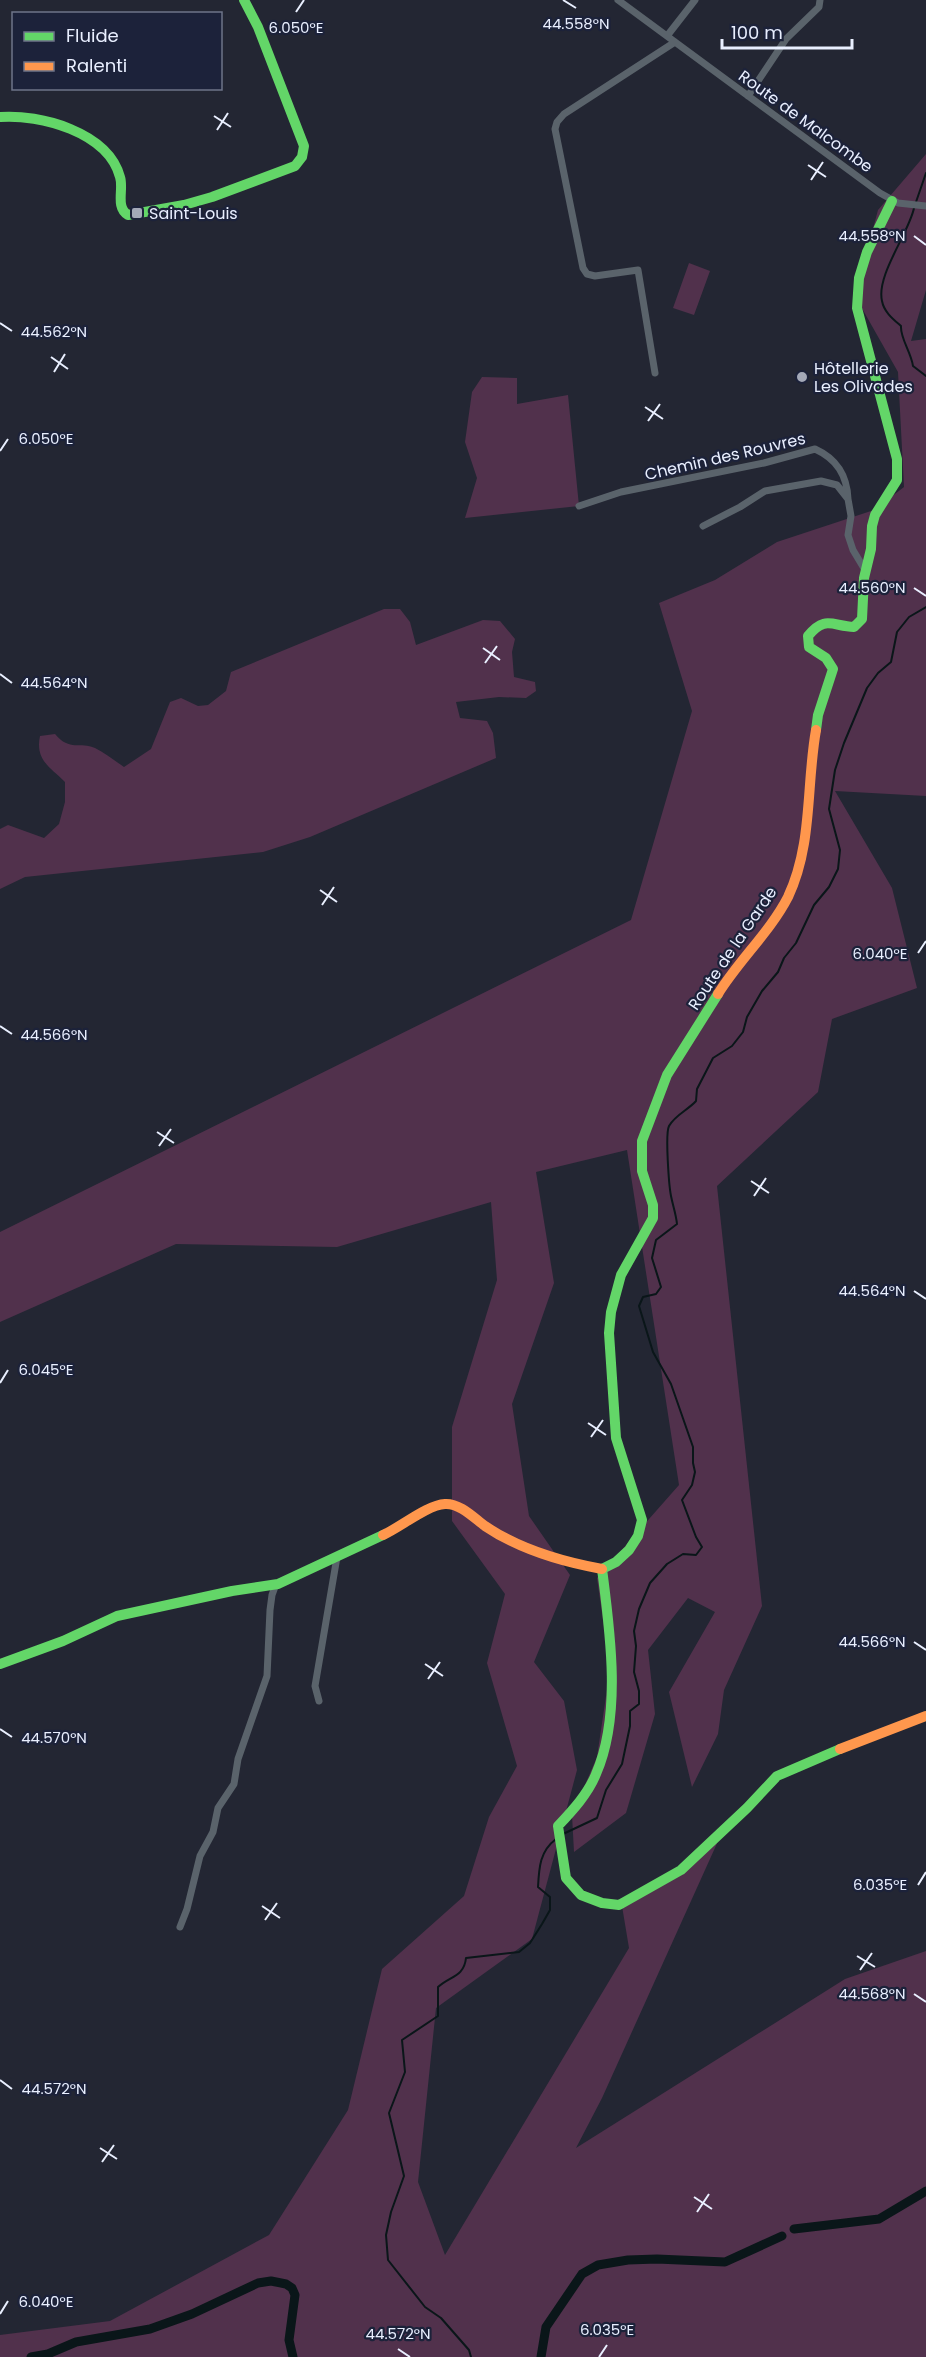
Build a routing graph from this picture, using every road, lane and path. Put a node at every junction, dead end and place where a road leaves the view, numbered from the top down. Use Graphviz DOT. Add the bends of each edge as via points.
graph roads {
  1 [pos="244,0"];
  2 [pos="618,0"];
  3 [pos="695,0"];
  4 [pos="820,0"];
  5 [pos="667,36"];
  6 [pos="675,42"];
  7 [pos="748,96"];
  8 [pos="0,117"];
  9 [pos="892,201"];
  10 [pos="923,206"];
  11 [pos="655,373"];
  12 [pos="848,499"];
  13 [pos="579,506"];
  14 [pos="703,526"];
  15 [pos="865,570"];
  16 [pos="337,1557"];
  17 [pos="602,1569"];
  18 [pos="276,1584"];
  19 [pos="0,1664"];
  20 [pos="319,1701"];
  21 [pos="926,1716"];
  22 [pos="180,1927"];
  1 -- 8 [label="street" via="304,146 295,166 212,197 128,215 122,207 120,174 90,138 31,118"];
  2 -- 5 [label="street, Route de Malcombe"];
  3 -- 5 [label="street"];
  4 -- 7 [label="street" via="819,8 786,39"];
  5 -- 6 [label="street, Route de Malcombe"];
  6 -- 7 [label="street, Route de Malcombe"];
  6 -- 11 [label="street" via="564,114 555,129 583,268 595,276 638,270"];
  7 -- 9 [label="street, Route de Malcombe"];
  9 -- 10 [label="street, Route de Malcombe"];
  9 -- 15 [label="street, Route de la Garde" via="867,246 857,294 857,308 898,470 893,489 875,515"];
  12 -- 13 [label="street, Chemin des Rouvres" via="840,468 827,454 815,449 764,464 621,492"];
  12 -- 14 [label="street" via="837,485 821,481 791,485 765,491"];
  12 -- 15 [label="street" via="848,535"];
  15 -- 17 [label="street, Route de la Garde" via="863,613 858,625 847,627 830,622 808,636 809,647 827,658 833,669 814,739 803,852 788,896 722,987 667,1075 642,1141 642,1172 653,1205 652,1218 621,1275 609,1333 616,1438 642,1528 623,1557"];
  16 -- 17 [label="street" via="446,1504 457,1506 493,1531 532,1549"];
  16 -- 18 [label="street"];
  16 -- 20 [label="street" via="316,1677"];
  17 -- 21 [label="street" via="612,1683 606,1742 596,1775 577,1806 560,1822 559,1830 566,1878 582,1895 619,1905 681,1870 777,1776"];
  18 -- 19 [label="street" via="117,1616"];
  18 -- 22 [label="street" via="270,1610 267,1676 238,1759 234,1784 218,1808 213,1832 200,1856"];
}
